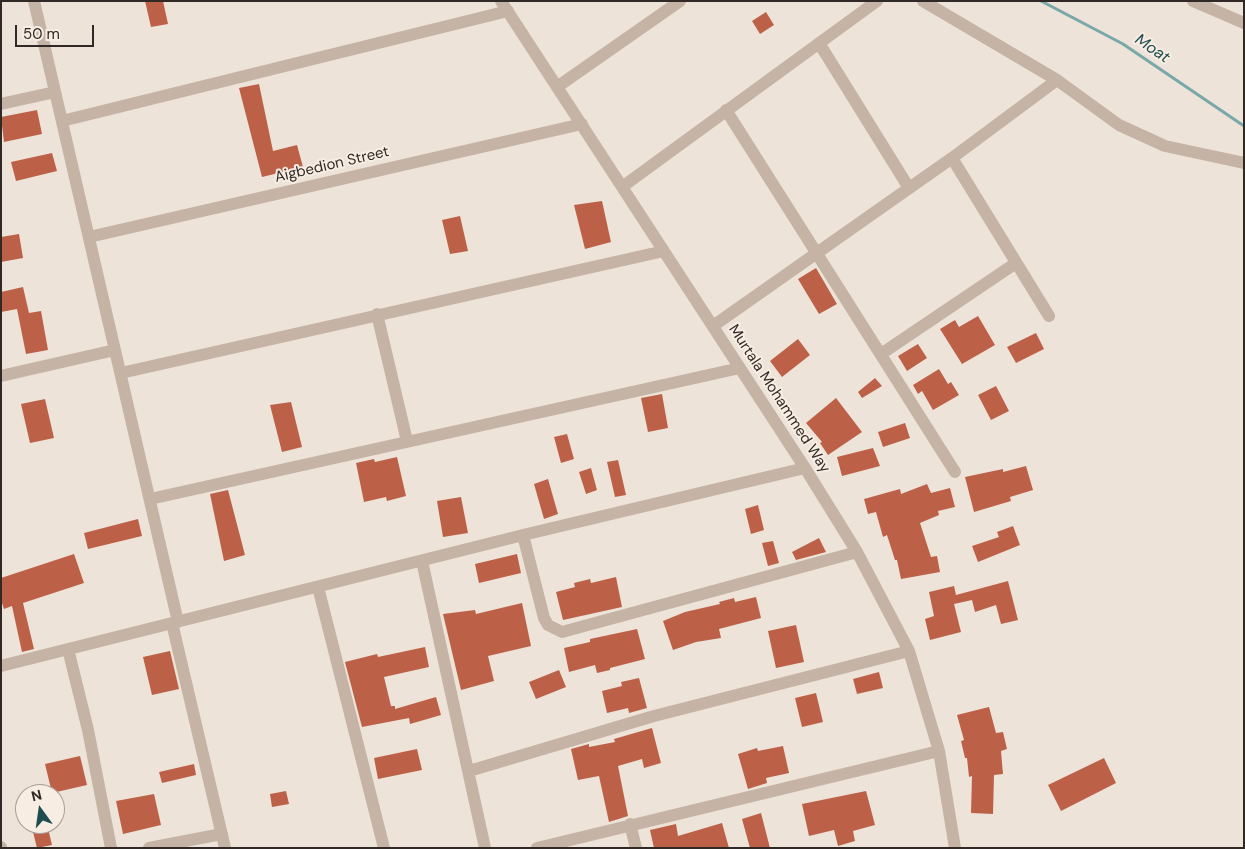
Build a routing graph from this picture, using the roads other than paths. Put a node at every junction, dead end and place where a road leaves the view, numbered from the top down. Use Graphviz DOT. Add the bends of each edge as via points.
graph roads {
  1 [pos="680,1"];
  2 [pos="877,1"];
  3 [pos="923,1"];
  4 [pos="1193,1"];
  5 [pos="38,2"];
  6 [pos="505,6"];
  7 [pos="1244,23"];
  8 [pos="820,43"];
  9 [pos="1057,80"];
  10 [pos="557,87"];
  11 [pos="55,92"];
  12 [pos="1,104"];
  13 [pos="726,110"];
  14 [pos="62,120"];
  15 [pos="582,124"];
  16 [pos="952,158"];
  17 [pos="1244,163"];
  18 [pos="622,187"];
  19 [pos="909,188"];
  20 [pos="89,237"];
  21 [pos="664,251"];
  22 [pos="817,252"];
  23 [pos="1016,263"];
  24 [pos="378,314"];
  25 [pos="1049,316"];
  26 [pos="712,326"];
  27 [pos="115,350"];
  28 [pos="880,354"];
  29 [pos="740,368"];
  30 [pos="121,372"];
  31 [pos="1,376"];
  32 [pos="408,441"];
  33 [pos="805,468"];
  34 [pos="955,472"];
  35 [pos="150,499"];
  36 [pos="524,535"];
  37 [pos="857,552"];
  38 [pos="422,562"];
  39 [pos="318,587"];
  40 [pos="175,623"];
  41 [pos="68,649"];
  42 [pos="909,651"];
  43 [pos="1,666"];
  44 [pos="939,751"];
  45 [pos="469,771"];
  46 [pos="630,824"];
  47 [pos="222,834"];
  48 [pos="111,848"];
  49 [pos="149,848"];
  50 [pos="225,848"];
  51 [pos="384,848"];
  52 [pos="485,848"];
  53 [pos="537,848"];
  54 [pos="636,848"];
  55 [pos="955,848"];
  1 -- 10 [label="street"];
  2 -- 8 [label="street"];
  3 -- 9 [label="street"];
  4 -- 7 [label="street"];
  5 -- 11 [label="street"];
  6 -- 10 [label="street, Murtala Mohammed Way"];
  6 -- 14 [label="street"];
  8 -- 13 [label="street"];
  8 -- 19 [label="street"];
  9 -- 16 [label="street"];
  9 -- 17 [label="street" via="1120,125 1165,146"];
  10 -- 15 [label="street, Murtala Mohammed Way"];
  11 -- 12 [label="street"];
  11 -- 14 [label="street"];
  13 -- 18 [label="street"];
  13 -- 22 [label="street"];
  14 -- 20 [label="street"];
  15 -- 18 [label="street, Murtala Mohammed Way"];
  15 -- 20 [label="street, Aigbedion Street"];
  16 -- 19 [label="street"];
  16 -- 23 [label="street"];
  18 -- 21 [label="street, Murtala Mohammed Way"];
  19 -- 22 [label="street"];
  20 -- 27 [label="street"];
  21 -- 24 [label="street"];
  21 -- 26 [label="street, Murtala Mohammed Way"];
  22 -- 26 [label="street"];
  22 -- 28 [label="street"];
  23 -- 25 [label="street"];
  23 -- 28 [label="street"];
  24 -- 30 [label="street"];
  24 -- 32 [label="street"];
  26 -- 29 [label="street, Murtala Mohammed Way"];
  27 -- 30 [label="street"];
  27 -- 31 [label="street"];
  28 -- 34 [label="street"];
  29 -- 32 [label="street"];
  29 -- 33 [label="street, Murtala Mohammed Way"];
  30 -- 35 [label="street"];
  32 -- 35 [label="street"];
  33 -- 36 [label="street"];
  33 -- 37 [label="street, Murtala Mohammed Way"];
  35 -- 40 [label="street"];
  36 -- 37 [label="street" via="540,608 548,624 562,632"];
  36 -- 38 [label="street"];
  37 -- 42 [label="street, Murtala Mohammed Way"];
  38 -- 39 [label="street"];
  38 -- 45 [label="street"];
  39 -- 40 [label="street"];
  39 -- 51 [label="street"];
  40 -- 41 [label="street"];
  40 -- 47 [label="street"];
  41 -- 43 [label="street"];
  41 -- 48 [label="street"];
  42 -- 44 [label="street, Murtala Mohammed Way"];
  42 -- 45 [label="street" via="654,716"];
  44 -- 46 [label="street"];
  44 -- 55 [label="street, Murtala Mohammed Way"];
  45 -- 52 [label="street"];
  46 -- 53 [label="street"];
  46 -- 54 [label="street"];
  47 -- 49 [label="street"];
  47 -- 50 [label="street"];
}
